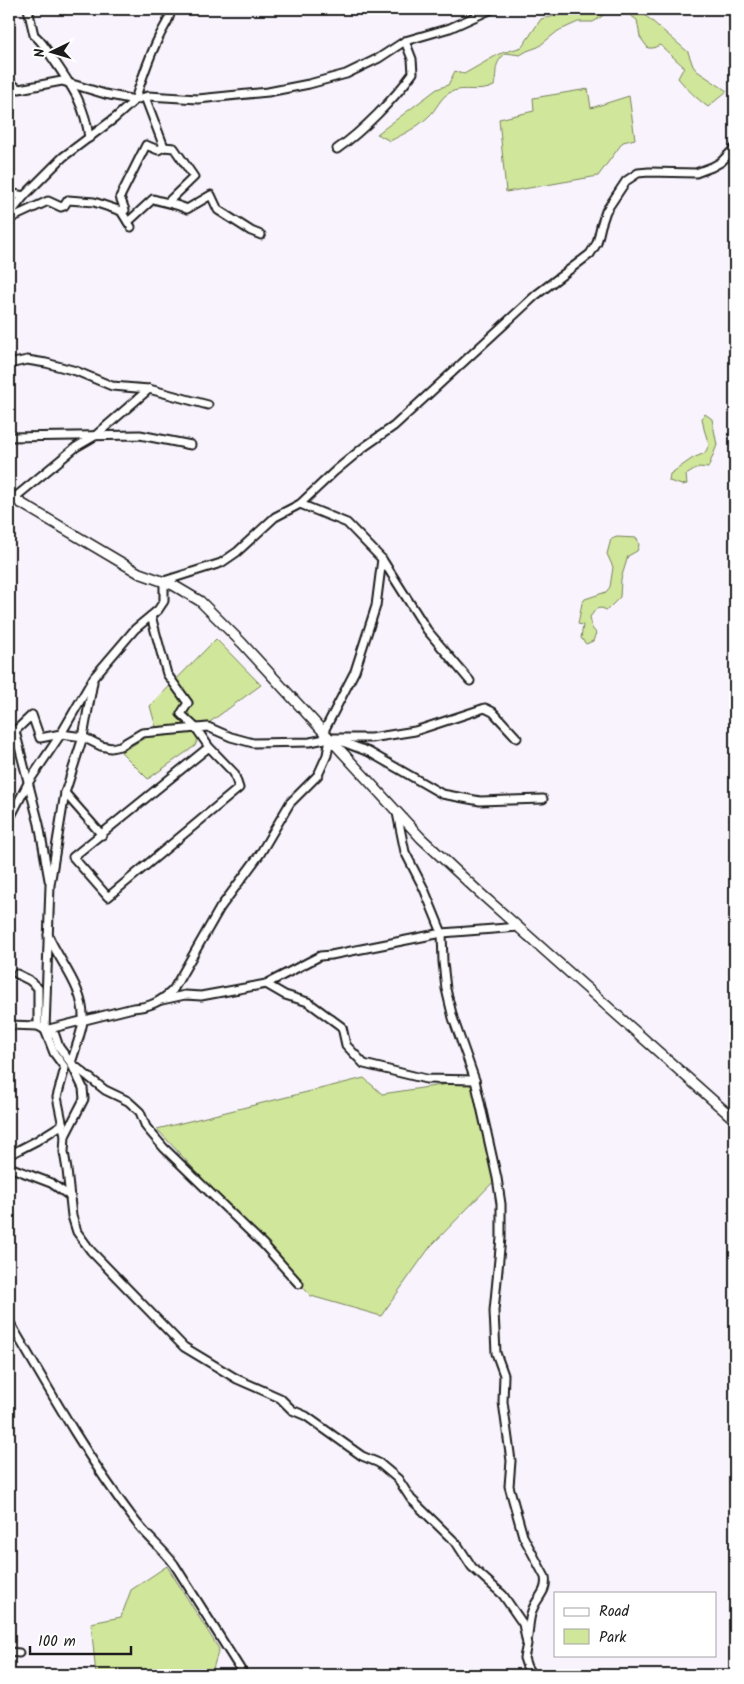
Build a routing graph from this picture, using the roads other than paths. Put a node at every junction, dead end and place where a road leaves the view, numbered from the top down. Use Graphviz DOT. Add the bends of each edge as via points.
graph roads {
  1 [pos="28,9"];
  2 [pos="171,9"];
  3 [pos="492,9"];
  4 [pos="405,41"];
  5 [pos="9,82"];
  6 [pos="70,84"];
  7 [pos="145,97"];
  8 [pos="135,100"];
  9 [pos="89,138"];
  10 [pos="164,147"];
  11 [pos="735,148"];
  12 [pos="337,149"];
  13 [pos="9,193"];
  14 [pos="24,196"];
  15 [pos="168,202"];
  16 [pos="146,205"];
  17 [pos="123,210"];
  18 [pos="9,217"];
  19 [pos="261,235"];
  20 [pos="9,364"];
  21 [pos="149,389"];
  22 [pos="208,405"];
  23 [pos="95,436"];
  24 [pos="9,437"];
  25 [pos="191,445"];
  26 [pos="11,498"];
  27 [pos="300,504"];
  28 [pos="382,559"];
  29 [pos="164,581"];
  30 [pos="151,616"];
  31 [pos="94,677"];
  32 [pos="470,681"];
  33 [pos="196,728"];
  34 [pos="12,732"];
  35 [pos="61,734"];
  36 [pos="327,734"];
  37 [pos="83,737"];
  38 [pos="517,738"];
  39 [pos="209,746"];
  40 [pos="28,782"];
  41 [pos="65,794"];
  42 [pos="543,799"];
  43 [pos="397,813"];
  44 [pos="9,820"];
  45 [pos="102,835"];
  46 [pos="50,885"];
  47 [pos="519,927"];
  48 [pos="442,933"];
  49 [pos="48,935"];
  50 [pos="17,974"];
  51 [pos="266,984"];
  52 [pos="162,1000"];
  53 [pos="83,1021"];
  54 [pos="9,1025"];
  55 [pos="38,1026"];
  56 [pos="45,1030"];
  57 [pos="71,1063"];
  58 [pos="475,1080"];
  59 [pos="735,1120"];
  60 [pos="63,1124"];
  61 [pos="65,1136"];
  62 [pos="9,1155"];
  63 [pos="9,1167"];
  64 [pos="71,1197"];
  65 [pos="299,1284"];
  66 [pos="9,1320"];
  67 [pos="527,1644"];
  68 [pos="9,1652"];
  69 [pos="19,1653"];
  70 [pos="244,1675"];
  71 [pos="532,1675"];
  1 -- 6 [label="street" via="34,35 41,40"];
  2 -- 8 [label="street" via="171,18 156,43"];
  3 -- 4 [label="street" via="450,28"];
  4 -- 7 [label="street" via="346,74 309,84 198,99"];
  4 -- 12 [label="street" via="413,73 351,140"];
  5 -- 6 [label="street" via="19,89 62,81"];
  6 -- 8 [label="street"];
  6 -- 9 [label="street" via="81,103"];
  7 -- 8 [label="street"];
  7 -- 10 [label="street"];
  8 -- 9 [label="street"];
  9 -- 14 [label="street" via="63,157"];
  10 -- 15 [label="street" via="174,148 194,177"];
  10 -- 17 [label="street" via="158,150 146,146 120,196"];
  11 -- 27 [label="street" via="721,162 696,172 638,173 626,181 606,211 597,243 590,254 536,295 394,426 334,471"];
  13 -- 14 [label="street"];
  14 -- 18 [label="street"];
  15 -- 16 [label="street" via="153,199"];
  15 -- 19 [label="street" via="186,209 212,195 218,210"];
  16 -- 17 [label="street"];
  16 -- 17 [label="street" via="129,225"];
  17 -- 18 [label="street" via="94,202 68,200 61,207 48,200"];
  20 -- 21 [label="street" via="27,360 46,362 112,386"];
  21 -- 22 [label="street"];
  21 -- 23 [label="street"];
  23 -- 24 [label="street"];
  23 -- 25 [label="street" via="140,436"];
  23 -- 26 [label="street"];
  26 -- 29 [label="street" via="139,574"];
  27 -- 28 [label="street" via="347,523"];
  27 -- 29 [label="street" via="275,517 221,563"];
  28 -- 32 [label="street" via="427,630"];
  28 -- 36 [label="street" via="376,606 355,671"];
  29 -- 30 [label="street" via="164,601"];
  29 -- 36 [label="street" via="192,596 218,618"];
  30 -- 31 [label="street" via="135,629"];
  30 -- 33 [label="street" via="167,674 188,703 182,714"];
  31 -- 35 [label="street"];
  31 -- 37 [label="street"];
  33 -- 36 [label="street" via="208,727 253,743 310,742"];
  33 -- 37 [label="street" via="142,732 111,748"];
  33 -- 39 [label="street"];
  34 -- 35 [label="street" via="32,715 40,738"];
  34 -- 40 [label="street"];
  35 -- 37 [label="street"];
  35 -- 40 [label="street"];
  36 -- 38 [label="street" via="371,738 400,734 485,708 493,712"];
  36 -- 42 [label="street" via="369,752 442,794 480,801"];
  36 -- 43 [label="street"];
  36 -- 52 [label="street" via="327,755 318,775 290,803 260,854 220,908 173,990"];
  37 -- 41 [label="street"];
  39 -- 45 [label="street"];
  39 -- 45 [label="street" via="234,773 239,788 108,897 74,858"];
  40 -- 44 [label="street"];
  40 -- 46 [label="street"];
  41 -- 45 [label="street"];
  41 -- 46 [label="street"];
  43 -- 47 [label="street"];
  43 -- 48 [label="street" via="405,852"];
  46 -- 49 [label="street"];
  47 -- 48 [label="street"];
  47 -- 59 [label="street"];
  48 -- 51 [label="street" via="320,956"];
  48 -- 58 [label="street" via="442,962 453,1018"];
  49 -- 53 [label="street" via="79,995"];
  49 -- 56 [label="street"];
  50 -- 55 [label="street" via="38,988"];
  51 -- 52 [label="street"];
  51 -- 58 [label="street" via="285,995 308,1002 342,1027 346,1045 364,1064 426,1079"];
  52 -- 53 [label="street" via="148,1007"];
  53 -- 56 [label="street"];
  53 -- 57 [label="street"];
  54 -- 55 [label="street"];
  55 -- 56 [label="street"];
  56 -- 57 [label="street" via="55,1035"];
  56 -- 60 [label="street" via="54,1053 65,1068 57,1097"];
  57 -- 61 [label="street" via="84,1088 84,1099"];
  57 -- 65 [label="street" via="140,1112 146,1126 164,1148 264,1245"];
  58 -- 67 [label="street" via="501,1204 494,1312 496,1352 504,1375 503,1402 511,1461 509,1486 523,1536 546,1582 532,1609"];
  60 -- 61 [label="street"];
  60 -- 62 [label="street"];
  61 -- 64 [label="street" via="64,1152"];
  63 -- 64 [label="street" via="51,1183"];
  64 -- 67 [label="street" via="77,1232 180,1343 237,1378 280,1398 292,1410 306,1416 362,1456 380,1463 398,1478 411,1499 451,1536 472,1567 503,1595 524,1624"];
  66 -- 70 [label="street" via="84,1447 134,1520 174,1564"];
  67 -- 71 [label="street" via="524,1658"];
  68 -- 69 [label="street"];
}
